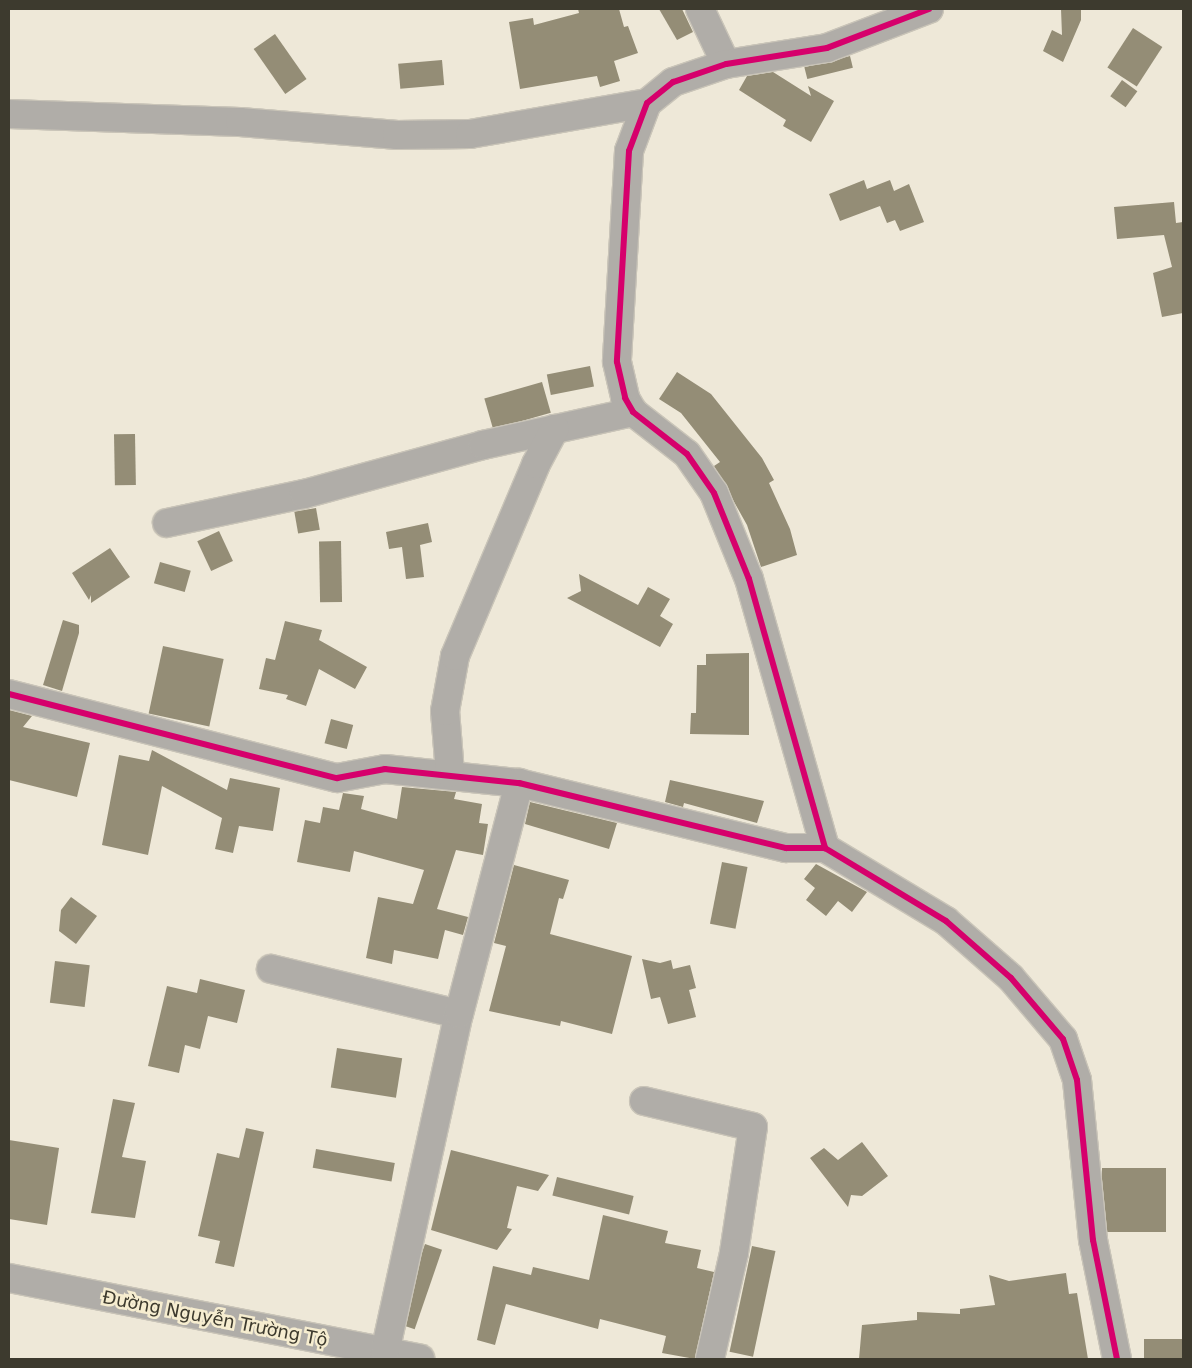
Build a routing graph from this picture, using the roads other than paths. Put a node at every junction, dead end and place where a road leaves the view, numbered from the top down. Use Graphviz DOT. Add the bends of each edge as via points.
graph roads {
  1 [pos="700,9"];
  2 [pos="929,9"];
  3 [pos="726,64"];
  4 [pos="647,103"];
  5 [pos="9,114"];
  6 [pos="633,412"];
  7 [pos="555,430"];
  8 [pos="167,523"];
  9 [pos="9,694"];
  10 [pos="450,773"];
  11 [pos="519,783"];
  12 [pos="825,848"];
  13 [pos="272,969"];
  14 [pos="459,1014"];
  15 [pos="644,1100"];
  16 [pos="9,1278"];
  17 [pos="385,1352"];
  18 [pos="420,1359"];
  19 [pos="710,1359"];
  20 [pos="1117,1359"];
  1 -- 3 [label="street"];
  2 -- 3 [label="street" via="827,48"];
  3 -- 4 [label="street" via="673,82"];
  4 -- 5 [label="street" via="470,134 397,135 240,122"];
  4 -- 6 [label="street" via="629,151 617,362 625,398"];
  6 -- 7 [label="street"];
  6 -- 12 [label="street" via="687,454 714,493 748,579"];
  7 -- 8 [label="street" via="304,494"];
  7 -- 10 [label="street" via="536,464 455,656 445,711"];
  9 -- 10 [label="street" via="337,778 385,769"];
  10 -- 11 [label="street"];
  11 -- 12 [label="street" via="786,848"];
  11 -- 14 [label="street"];
  12 -- 20 [label="street" via="946,921 1011,978 1063,1039 1077,1080 1093,1240"];
  13 -- 14 [label="street"];
  14 -- 17 [label="street"];
  15 -- 19 [label="street" via="753,1126 734,1253"];
  16 -- 17 [label="street, Đường Nguyễn Trường Tộ"];
  17 -- 18 [label="street, Đường Nguyễn Trường Tộ"];
}
